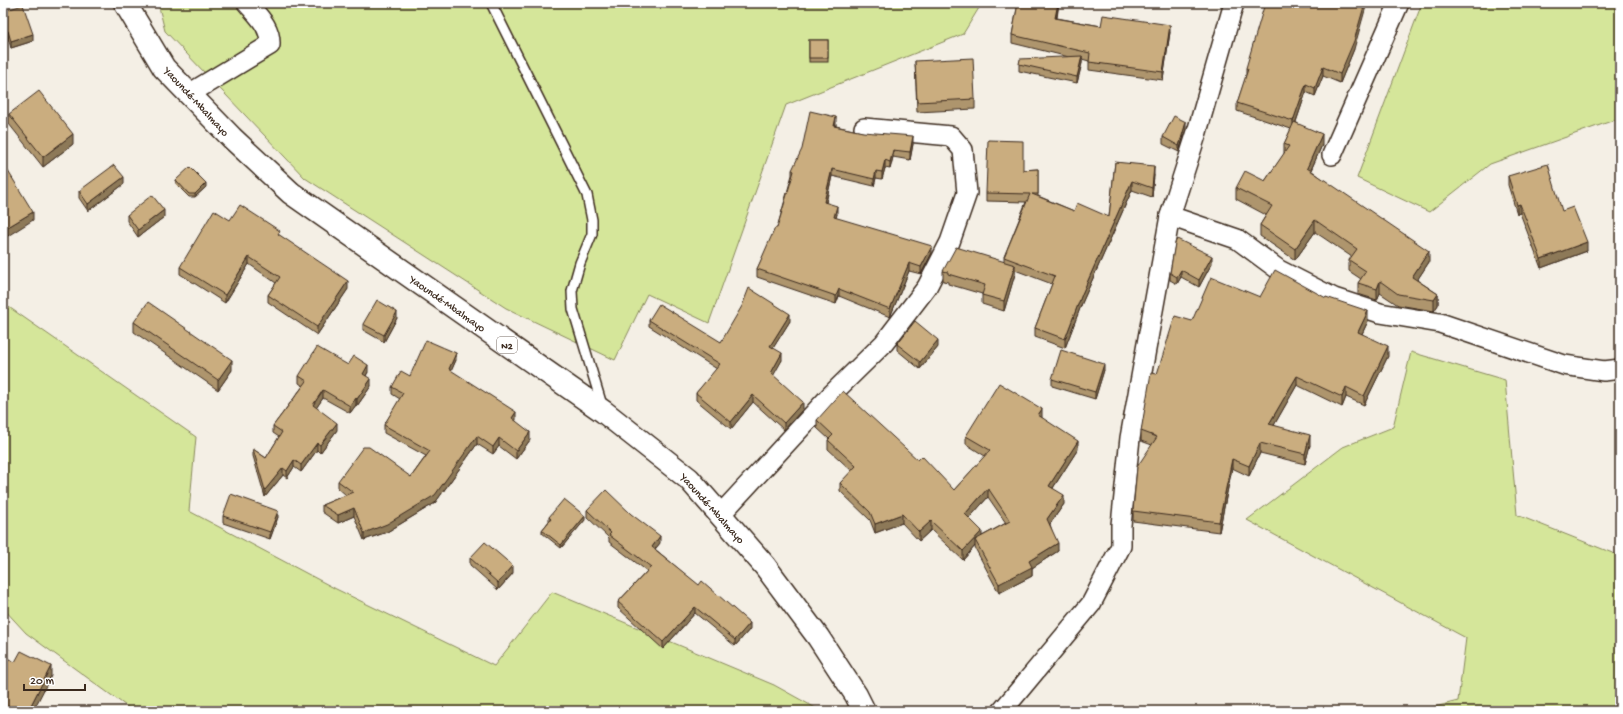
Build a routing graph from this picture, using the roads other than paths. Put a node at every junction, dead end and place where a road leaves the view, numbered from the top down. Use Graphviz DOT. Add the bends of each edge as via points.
graph roads {
  1 [pos="125,3"];
  2 [pos="248,3"];
  3 [pos="491,3"];
  4 [pos="1234,3"];
  5 [pos="1399,3"];
  6 [pos="189,94"];
  7 [pos="864,128"];
  8 [pos="1332,155"];
  9 [pos="1170,216"];
  10 [pos="1620,369"];
  11 [pos="604,412"];
  12 [pos="720,515"];
  13 [pos="864,711"];
  14 [pos="1002,711"];
  1 -- 6 [label="highway, Yaoundé-Mbalmayo / N2" via="164,68"];
  2 -- 6 [label="street" via="267,27 270,45"];
  3 -- 11 [label="lane" via="586,196 592,220 592,234 572,291 573,309"];
  4 -- 9 [label="street" via="1198,132"];
  5 -- 8 [label="street"];
  6 -- 11 [label="highway, Yaoundé-Mbalmayo / N2" via="291,194"];
  7 -- 12 [label="street" via="951,136 963,150 967,193 950,242 927,287 884,343 832,393"];
  9 -- 10 [label="street" via="1236,239 1279,270 1334,298 1380,313 1440,323 1564,365 1604,371"];
  9 -- 14 [label="street" via="1130,438 1121,546 1091,604"];
  11 -- 12 [label="highway, Yaoundé-Mbalmayo / N2" via="689,479"];
  12 -- 13 [label="highway, Yaoundé-Mbalmayo / N2" via="765,566 818,637"];
}
